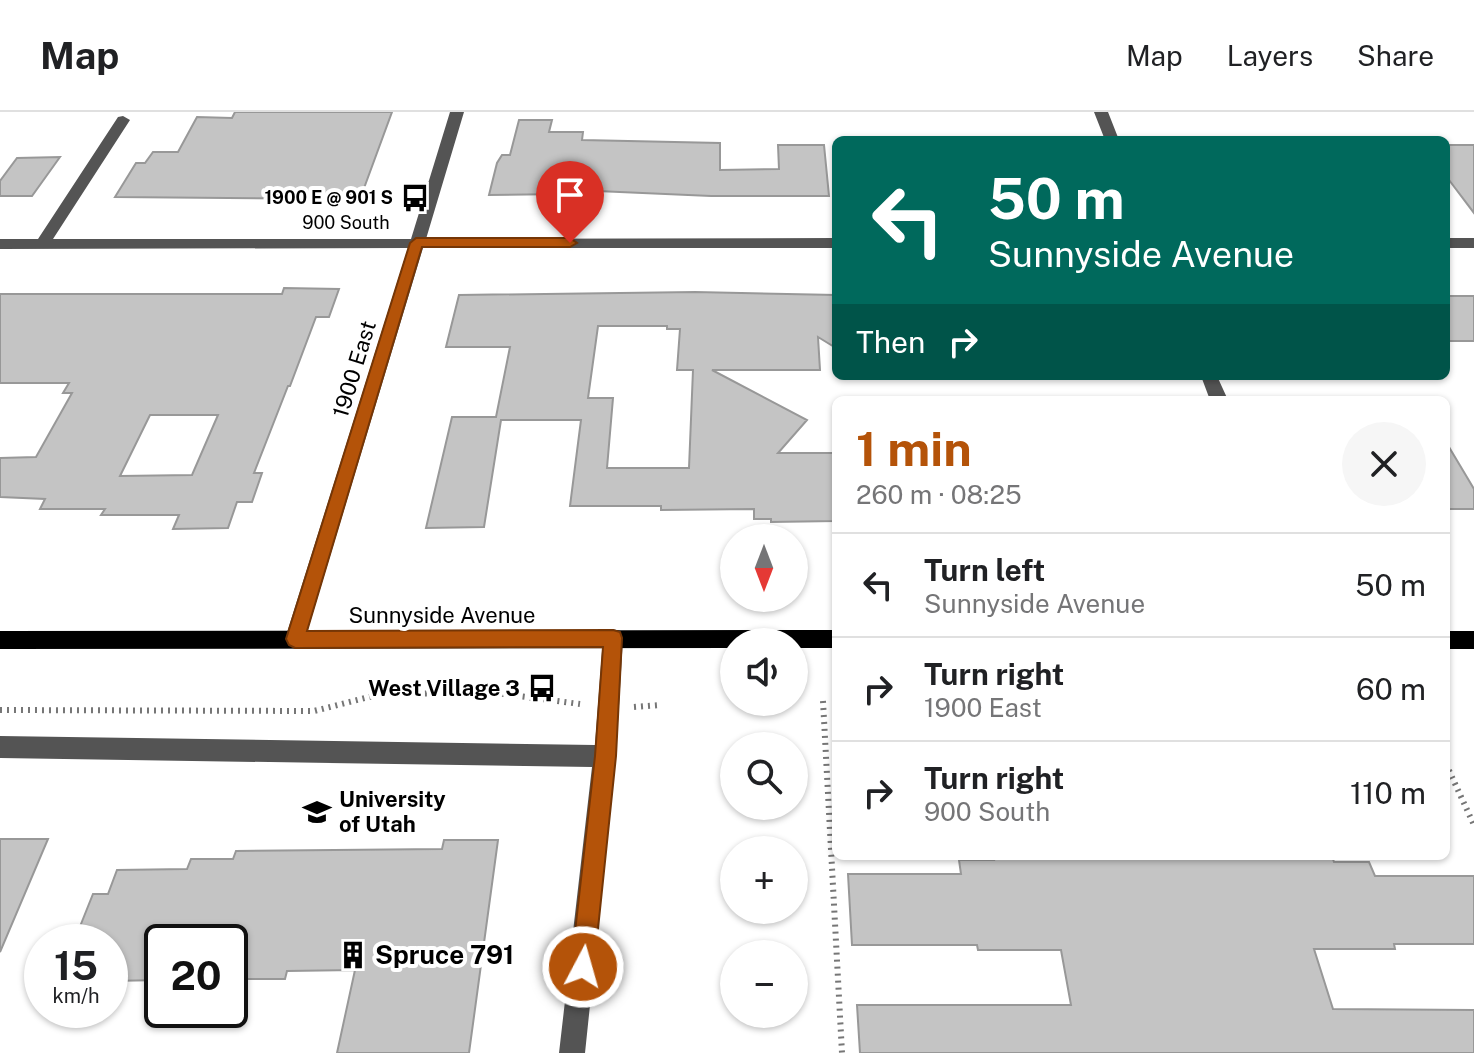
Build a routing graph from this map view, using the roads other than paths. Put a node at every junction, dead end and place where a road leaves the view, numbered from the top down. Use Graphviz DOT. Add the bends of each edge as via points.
graph roads {
  1 [pos="457,112"];
  2 [pos="1101,112"];
  3 [pos="123,120"];
  4 [pos="1110,136"];
  5 [pos="416,243"];
  6 [pos="832,243"];
  7 [pos="1450,243"];
  8 [pos="1474,243"];
  9 [pos="0,244"];
  10 [pos="42,244"];
  11 [pos="613,638"];
  12 [pos="295,639"];
  13 [pos="832,639"];
  14 [pos="0,640"];
  15 [pos="1450,640"];
  16 [pos="1474,640"];
  17 [pos="0,747"];
  18 [pos="605,756"];
  19 [pos="572,1053"];
  1 -- 5 [label="street, 1900 East"];
  2 -- 4 [label="street"];
  3 -- 10 [label="street"];
  5 -- 6 [label="street, 900 South"];
  5 -- 10 [label="street, 900 South"];
  5 -- 12 [label="street, 1900 East"];
  7 -- 8 [label="street"];
  9 -- 10 [label="street, 900 South"];
  11 -- 12 [label="main road, Sunnyside Avenue"];
  11 -- 13 [label="main road, Sunnyside Avenue"];
  11 -- 18 [label="street"];
  12 -- 14 [label="main road, Sunnyside Avenue"];
  15 -- 16 [label="main road"];
  17 -- 18 [label="street"];
  18 -- 19 [label="street"];
}
